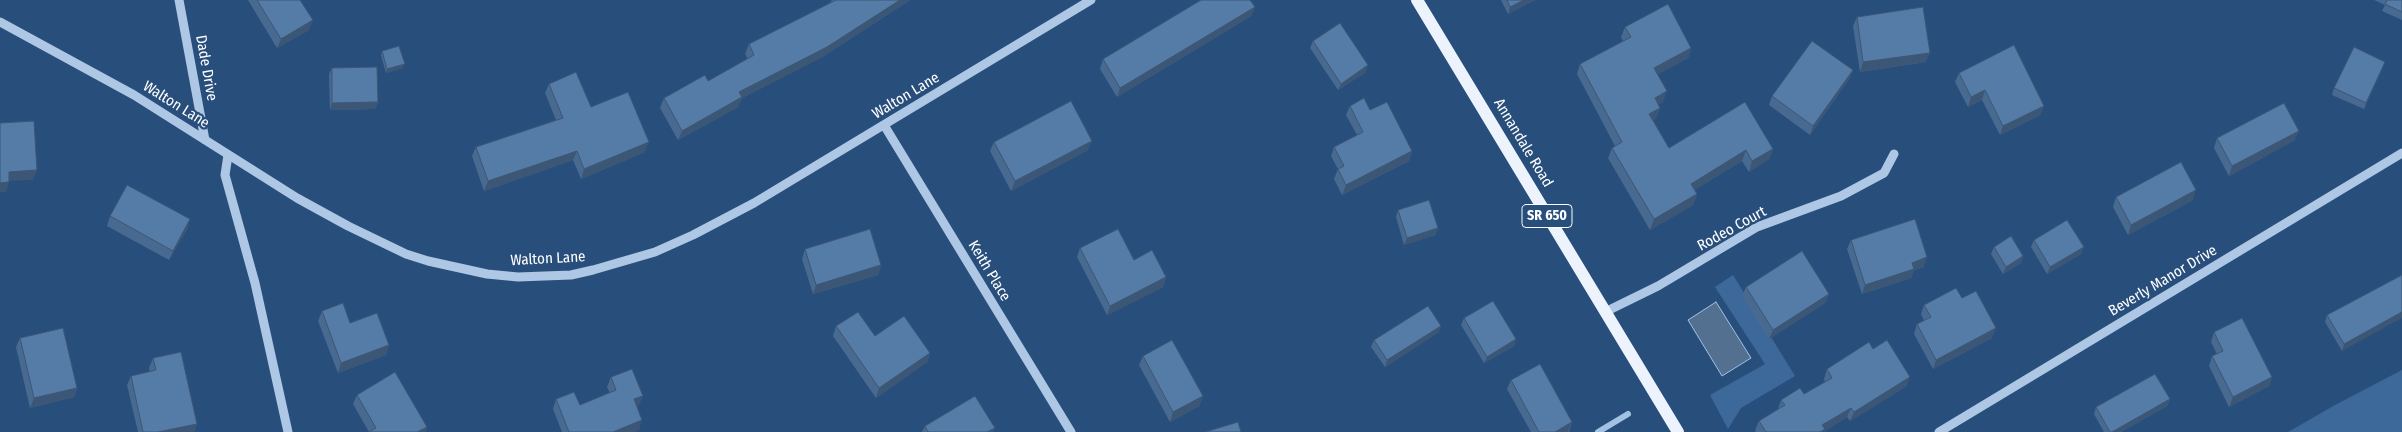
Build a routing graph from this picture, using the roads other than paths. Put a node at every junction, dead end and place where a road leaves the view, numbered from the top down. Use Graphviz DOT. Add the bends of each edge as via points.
graph roads {
  1 [pos="180,0"];
  2 [pos="1091,0"];
  3 [pos="1417,0"];
  4 [pos="0,22"];
  5 [pos="884,125"];
  6 [pos="206,140"];
  7 [pos="2402,153"];
  8 [pos="228,154"];
  9 [pos="1894,154"];
  10 [pos="1605,312"];
  11 [pos="288,432"];
  12 [pos="1071,432"];
  13 [pos="1678,432"];
  14 [pos="1940,432"];
  1 -- 6 [label="street, Dade Drive"];
  2 -- 5 [label="street, Walton Lane"];
  3 -- 10 [label="main road, Annandale Road / SR 650"];
  4 -- 6 [label="street, Walton Lane" via="134,95"];
  5 -- 8 [label="street, Walton Lane" via="754,203 693,235 655,252 570,275 518,277 487,274 406,254 348,226"];
  5 -- 12 [label="street, Keith Place"];
  6 -- 8 [label="street, Walton Lane"];
  7 -- 14 [label="street, Beverly Manor Drive"];
  8 -- 11 [label="street" via="225,175 255,283"];
  9 -- 10 [label="street, Rodeo Court" via="1884,173 1841,196 1757,227 1658,286"];
  10 -- 13 [label="main road, Annandale Road / SR 650"];
}
